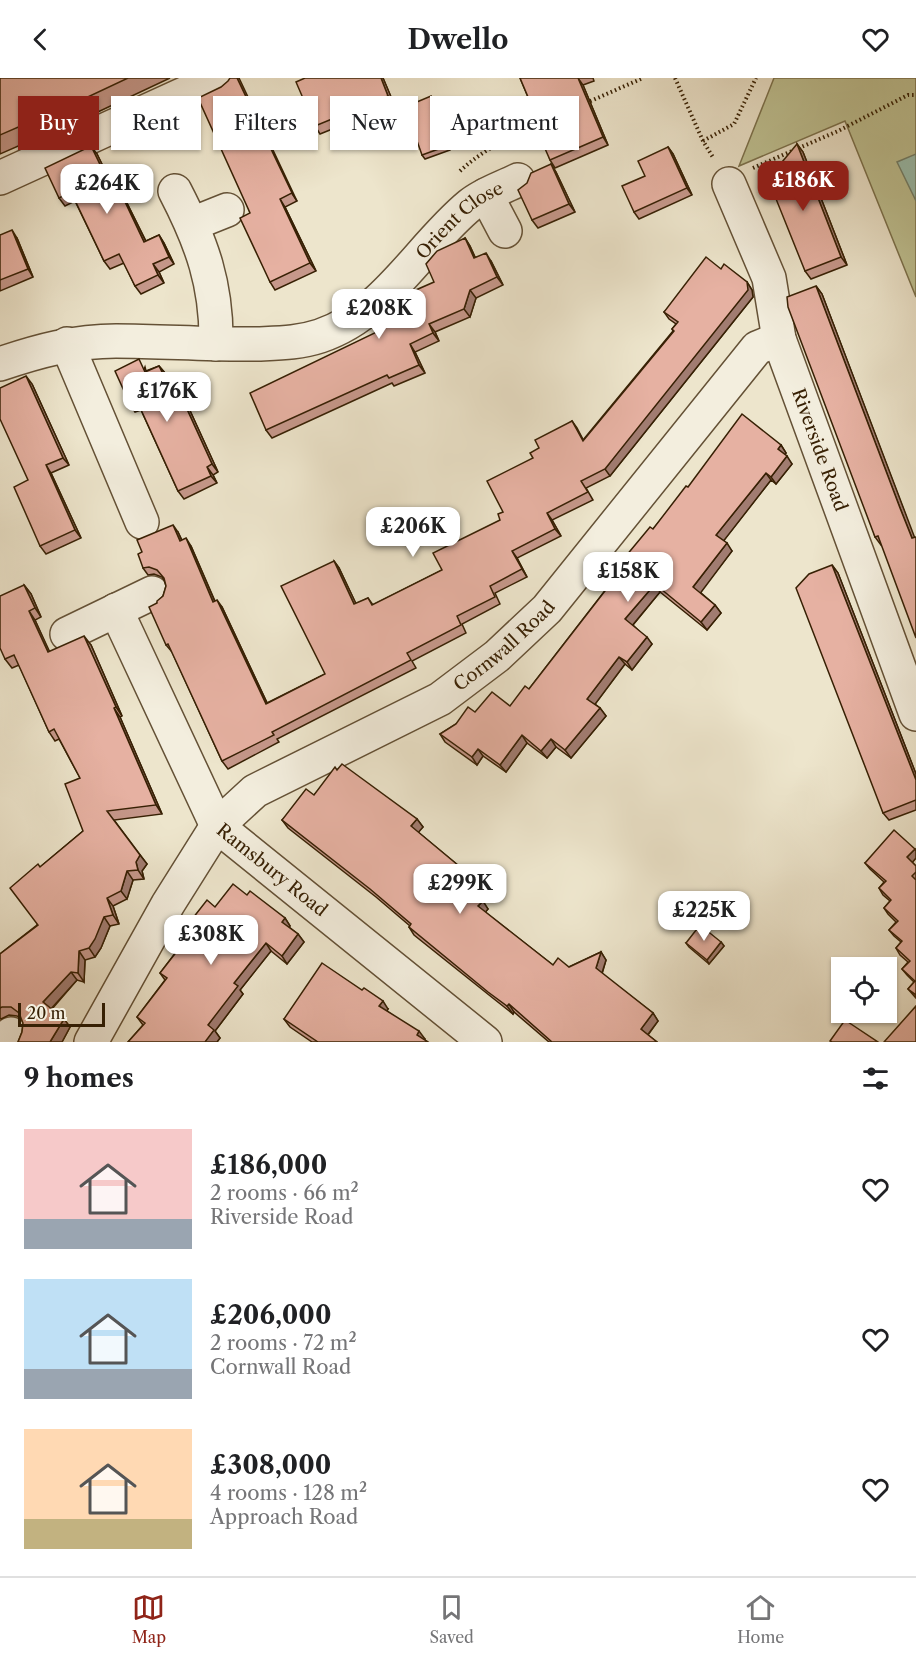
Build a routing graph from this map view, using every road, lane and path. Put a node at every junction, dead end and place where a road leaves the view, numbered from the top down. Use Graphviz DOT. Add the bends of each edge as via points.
graph roads {
  1 [pos="219,78"];
  2 [pos="643,78"];
  3 [pos="675,78"];
  4 [pos="756,78"];
  5 [pos="916,94"];
  6 [pos="579,106"];
  7 [pos="488,150"];
  8 [pos="0,178"];
  9 [pos="453,178"];
  10 [pos="518,180"];
  11 [pos="729,184"];
  12 [pos="175,191"];
  13 [pos="486,195"];
  14 [pos="227,210"];
  15 [pos="192,224"];
  16 [pos="505,231"];
  17 [pos="779,339"];
  18 [pos="67,344"];
  19 [pos="216,344"];
  20 [pos="0,364"];
  21 [pos="142,522"];
  22 [pos="152,593"];
  23 [pos="116,610"];
  24 [pos="66,634"];
  25 [pos="916,714"];
  26 [pos="217,826"];
  27 [pos="91,1042"];
  28 [pos="485,1042"];
  1 -- 8 [label="street"];
  2 -- 6 [label="path"];
  3 -- 4 [label="path" via="703,141 734,124"];
  5 -- 11 [label="path" via="908,94 838,131 746,171"];
  7 -- 9 [label="path"];
  10 -- 13 [label="street, Orient Close"];
  11 -- 17 [label="street, Riverside Road" via="769,278"];
  12 -- 15 [label="street"];
  13 -- 16 [label="street"];
  13 -- 19 [label="street, Orient Close" via="451,222 375,303 344,325 298,343"];
  14 -- 15 [label="street"];
  15 -- 19 [label="street" via="210,279"];
  17 -- 25 [label="street, Riverside Road"];
  17 -- 26 [label="street, Cornwall Road" via="757,348 547,609 498,656 440,699 255,791"];
  18 -- 19 [label="street, Orient Close"];
  18 -- 20 [label="street, Orient Close"];
  18 -- 21 [label="street"];
  22 -- 23 [label="street"];
  23 -- 24 [label="street"];
  23 -- 26 [label="street, Ramsbury Road"];
  26 -- 27 [label="street, Cornwall Road" via="168,904"];
  26 -- 28 [label="street, Ramsbury Road"];
}
